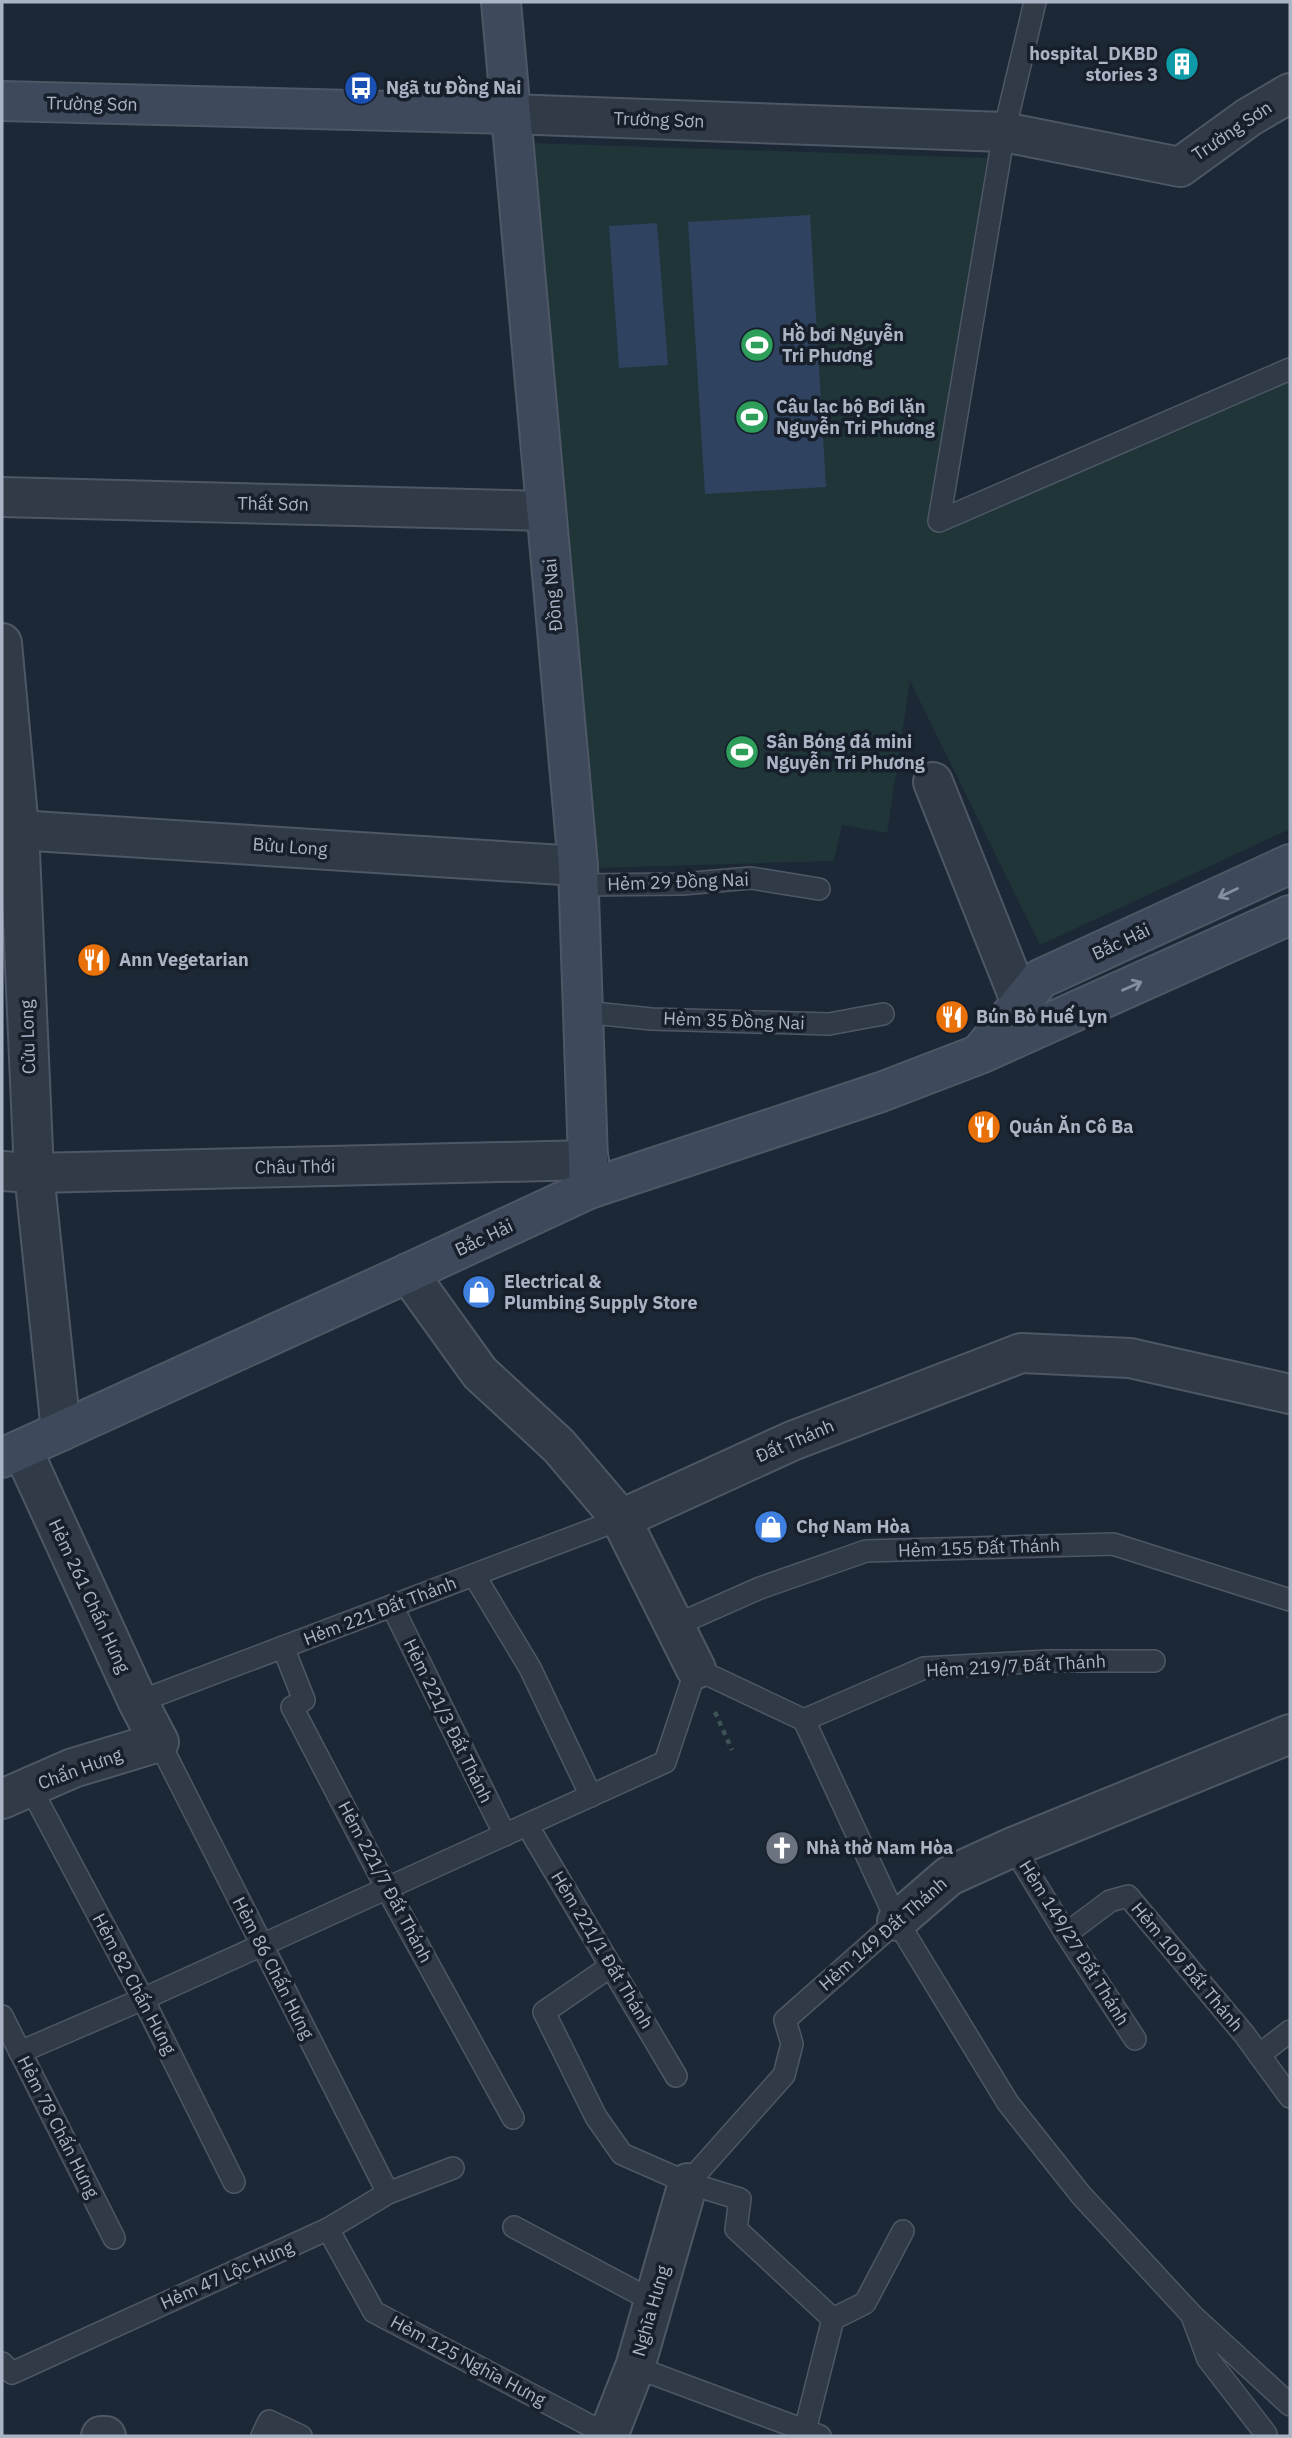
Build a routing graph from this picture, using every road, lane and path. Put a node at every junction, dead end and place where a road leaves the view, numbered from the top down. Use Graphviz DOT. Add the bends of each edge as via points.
graph roads {
  1 [pos="501,2"];
  2 [pos="1035,2"];
  3 [pos="1290,93"];
  4 [pos="2,102"];
  5 [pos="510,114"];
  6 [pos="1004,132"];
  7 [pos="1290,369"];
  8 [pos="2,497"];
  9 [pos="545,511"];
  10 [pos="2,643"];
  11 [pos="933,782"];
  12 [pos="10,829"];
  13 [pos="1290,864"];
  14 [pos="578,875"];
  15 [pos="819,889"];
  16 [pos="1290,915"];
  17 [pos="1021,1003"];
  18 [pos="584,1012"];
  19 [pos="883,1014"];
  20 [pos="980,1055"];
  21 [pos="18,1172"];
  22 [pos="589,1175"];
  23 [pos="408,1273"];
  24 [pos="1290,1394"];
  25 [pos="61,1431"];
  26 [pos="12,1454"];
  27 [pos="621,1520"];
  28 [pos="474,1576"];
  29 [pos="1290,1600"];
  30 [pos="392,1606"];
  31 [pos="674,1626"];
  32 [pos="283,1647"];
  33 [pos="1154,1661"];
  34 [pos="696,1669"];
  35 [pos="138,1702"];
  36 [pos="804,1720"];
  37 [pos="159,1742"];
  38 [pos="1286,1745"];
  39 [pos="16,1793"];
  40 [pos="591,1796"];
  41 [pos="527,1825"];
  42 [pos="505,1835"];
  43 [pos="1013,1847"];
  44 [pos="387,1889"];
  45 [pos="897,1921"];
  46 [pos="1066,1934"];
  47 [pos="261,1946"];
  48 [pos="611,1966"];
  49 [pos="143,1999"];
  50 [pos="2,2016"];
  51 [pos="1290,2031"];
  52 [pos="1135,2039"];
  53 [pos="20,2052"];
  54 [pos="1259,2055"];
  55 [pos="676,2076"];
  56 [pos="1290,2097"];
  57 [pos="513,2118"];
  58 [pos="453,2168"];
  59 [pos="234,2182"];
  60 [pos="688,2183"];
  61 [pos="388,2193"];
  62 [pos="514,2227"];
  63 [pos="328,2229"];
  64 [pos="904,2231"];
  65 [pos="114,2238"];
  66 [pos="653,2301"];
  67 [pos="1192,2315"];
  68 [pos="833,2319"];
  69 [pos="2,2363"];
  70 [pos="635,2367"];
  71 [pos="1290,2405"];
  72 [pos="813,2433"];
  73 [pos="1265,2434"];
  74 [pos="608,2435"];
  75 [pos="262,2436"];
  76 [pos="301,2436"];
  1 -- 5 [label="street, Đồng Nai"];
  2 -- 6 [label="lane"];
  3 -- 6 [label="street, Trường Sơn" via="1180,167"];
  4 -- 5 [label="street, Trường Sơn"];
  5 -- 6 [label="street, Trường Sơn"];
  5 -- 9 [label="street, Đồng Nai"];
  6 -- 7 [label="lane" via="939,521"];
  8 -- 9 [label="street, Thất Sơn"];
  9 -- 14 [label="street, Đồng Nai"];
  10 -- 12 [label="street, Cửu Long"];
  11 -- 17 [label="street"];
  12 -- 14 [label="street, Bửu Long"];
  12 -- 21 [label="street, Cửu Long"];
  13 -- 17 [label="street, Bắc Hải, one-way" via="1040,979"];
  14 -- 15 [label="lane, Hẻm 29 Đồng Nai" via="682,884 751,878"];
  14 -- 18 [label="street, Đồng Nai"];
  20 -- 16 [label="street, Bắc Hải, one-way"];
  17 -- 20 [label="street, Bắc Hải"];
  18 -- 19 [label="lane, Hẻm 35 Đồng Nai" via="651,1019 830,1024"];
  18 -- 22 [label="street, Đồng Nai"];
  20 -- 22 [label="street, Bắc Hải" via="881,1092"];
  21 -- 22 [label="street, Châu Thới"];
  21 -- 25 [label="street, Cửu Long"];
  22 -- 23 [label="street, Bắc Hải"];
  23 -- 25 [label="street, Bắc Hải"];
  23 -- 27 [label="street" via="480,1373 559,1446"];
  24 -- 27 [label="street, Đất Thánh" via="1130,1358 1021,1353 792,1441"];
  25 -- 26 [label="street, Bắc Hải"];
  26 -- 35 [label="street, Hẻm 261 Chấn Hưng"];
  27 -- 28 [label="lane, Hẻm 221 Đất Thánh"];
  27 -- 31 [label="street"];
  28 -- 30 [label="lane, Hẻm 221 Đất Thánh"];
  28 -- 40 [label="lane" via="530,1668"];
  29 -- 31 [label="lane, Hẻm 155 Đất Thánh" via="1113,1544 866,1551 760,1588"];
  30 -- 32 [label="lane, Hẻm 221 Đất Thánh"];
  30 -- 42 [label="lane, Hẻm 221/3 Đất Thánh"];
  31 -- 34 [label="street"];
  32 -- 35 [label="lane, Hẻm 221 Đất Thánh"];
  32 -- 44 [label="lane, Hẻm 221/7 Đất Thánh" via="304,1700 292,1707"];
  33 -- 36 [label="lane, Hẻm 219/7 Đất Thánh" via="923,1668"];
  34 -- 36 [label="lane"];
  34 -- 40 [label="lane" via="665,1762"];
  35 -- 37 [label="street, Hẻm 261 Chấn Hưng"];
  36 -- 45 [label="lane"];
  37 -- 39 [label="street, Chấn Hưng" via="73,1768"];
  37 -- 47 [label="lane, Hẻm 86 Chấn Hưng"];
  38 -- 43 [label="street, Hẻm 149 Đất Thánh"];
  39 -- 49 [label="lane, Hẻm 82 Chấn Hưng"];
  40 -- 41 [label="lane"];
  41 -- 42 [label="lane"];
  41 -- 48 [label="lane, Hẻm 221/1 Đất Thánh"];
  42 -- 44 [label="lane"];
  43 -- 45 [label="street, Hẻm 149 Đất Thánh" via="949,1876"];
  43 -- 46 [label="lane, Hẻm 149/27 Đất Thánh"];
  44 -- 47 [label="lane"];
  44 -- 57 [label="lane, Hẻm 221/7 Đất Thánh"];
  45 -- 60 [label="lane, Hẻm 149 Đất Thánh" via="785,2020 792,2044 784,2075"];
  45 -- 67 [label="lane" via="1008,2103 1081,2195"];
  46 -- 52 [label="lane, Hẻm 149/27 Đất Thánh"];
  46 -- 54 [label="lane, Hẻm 109 Đất Thánh" via="1110,1900 1128,1896"];
  47 -- 49 [label="lane"];
  47 -- 61 [label="lane, Hẻm 86 Chấn Hưng"];
  48 -- 55 [label="lane, Hẻm 221/1 Đất Thánh"];
  48 -- 60 [label="lane" via="544,2012 596,2117 622,2154"];
  49 -- 53 [label="lane"];
  49 -- 59 [label="lane, Hẻm 82 Chấn Hưng"];
  50 -- 53 [label="lane, Hẻm 78 Chấn Hưng"];
  51 -- 54 [label="lane"];
  53 -- 65 [label="lane, Hẻm 78 Chấn Hưng"];
  54 -- 56 [label="lane, Hẻm 109 Đất Thánh"];
  58 -- 61 [label="lane, Hẻm 47 Lộc Hưng"];
  60 -- 66 [label="street, Nghĩa Hưng"];
  60 -- 68 [label="lane" via="740,2199 736,2229"];
  61 -- 63 [label="lane, Hẻm 47 Lộc Hưng"];
  62 -- 66 [label="lane"];
  63 -- 69 [label="lane, Hẻm 47 Lộc Hưng" via="12,2373"];
  63 -- 74 [label="lane, Hẻm 125 Nghĩa Hưng" via="374,2312"];
  64 -- 68 [label="lane" via="865,2303"];
  66 -- 70 [label="street, Nghĩa Hưng"];
  67 -- 71 [label="lane"];
  67 -- 73 [label="lane" via="1208,2359"];
  68 -- 72 [label="lane"];
  70 -- 72 [label="lane"];
  70 -- 74 [label="street, Nghĩa Hưng"];
  75 -- 76 [label="lane" via="269,2421"];
}
